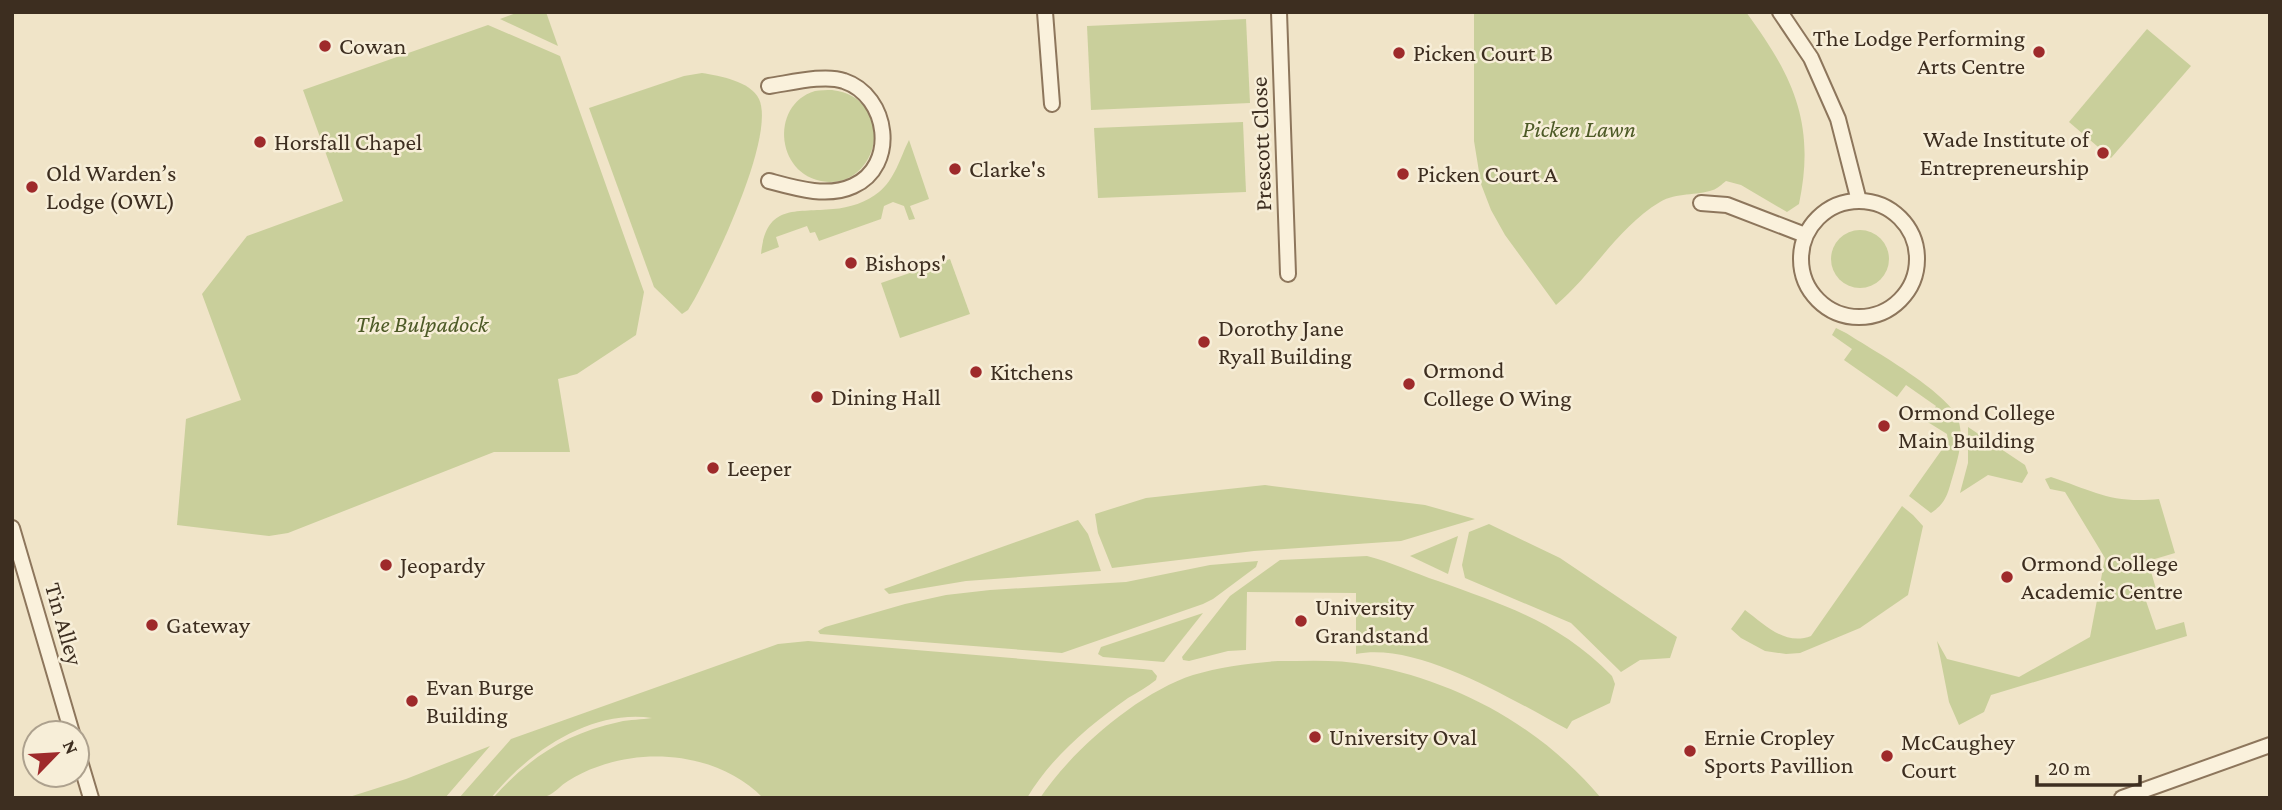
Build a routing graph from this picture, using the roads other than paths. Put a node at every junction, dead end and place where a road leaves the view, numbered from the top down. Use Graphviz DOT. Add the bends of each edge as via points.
graph roads {
  1 [pos="1045,12"];
  2 [pos="1279,12"];
  3 [pos="1780,12"];
  4 [pos="769,86"];
  5 [pos="1052,104"];
  6 [pos="769,181"];
  7 [pos="1859,201"];
  8 [pos="1701,203"];
  9 [pos="1805,235"];
  10 [pos="1288,274"];
  11 [pos="12,528"];
  12 [pos="68,719"];
  13 [pos="2270,745"];
  14 [pos="2122,798"];
  1 -- 5 [label="lane"];
  2 -- 10 [label="lane, Prescott Close"];
  3 -- 7 [label="lane" via="1811,58 1838,119"];
  4 -- 6 [label="lane" via="844,80 876,106 884,129 881,153 872,172 854,186 831,192"];
  7 -- 9 [label="lane" via="1831,206 1815,218"];
  7 -- 9 [label="lane" via="1888,208 1914,237 1918,256 1915,276 1893,307 1876,316 1857,318 1822,305 1802,272"];
  8 -- 9 [label="lane" via="1727,205"];
  11 -- 12 [label="lane, Tin Alley"];
  13 -- 14 [label="lane"];
}
